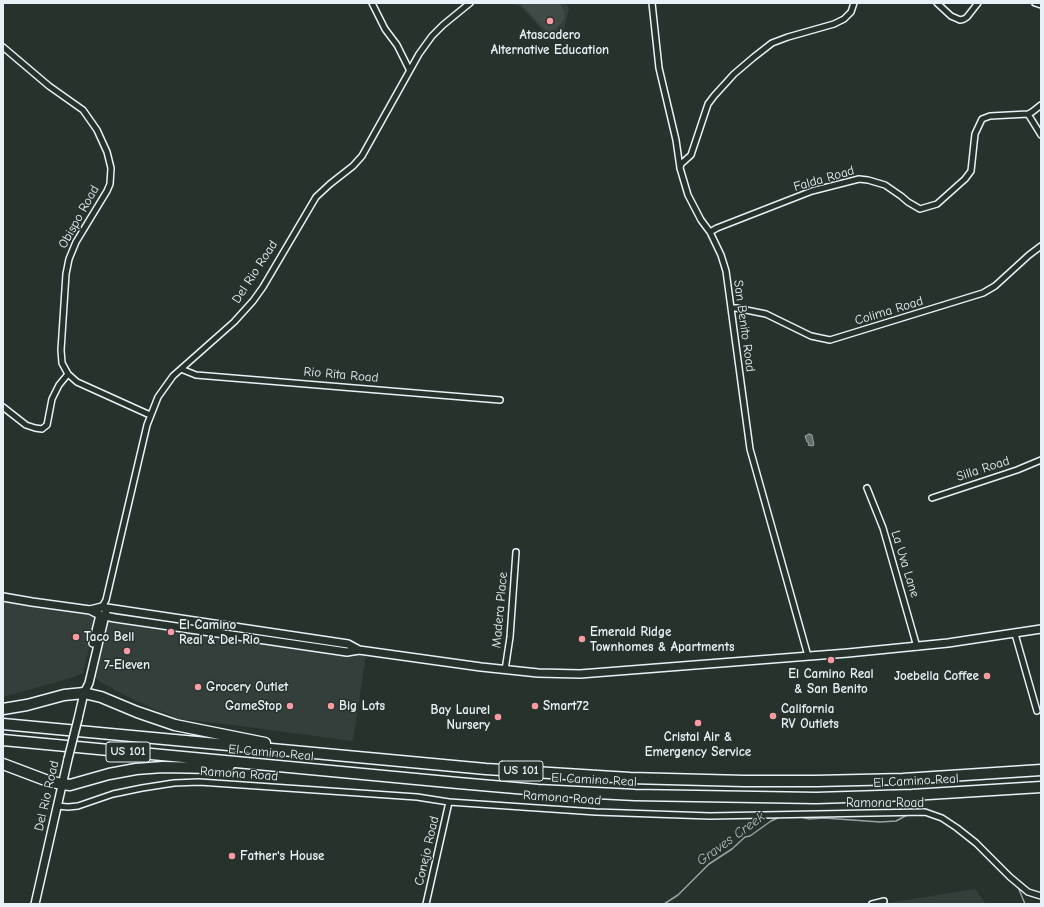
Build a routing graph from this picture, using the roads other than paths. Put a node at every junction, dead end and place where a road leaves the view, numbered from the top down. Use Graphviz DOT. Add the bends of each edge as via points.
graph roads {
  1 [pos="372,3"];
  2 [pos="470,3"];
  3 [pos="652,3"];
  4 [pos="854,3"];
  5 [pos="937,3"];
  6 [pos="978,3"];
  7 [pos="1036,3"];
  8 [pos="1041,5"];
  9 [pos="3,47"];
  10 [pos="410,69"];
  11 [pos="1041,105"];
  12 [pos="1028,114"];
  13 [pos="1041,135"];
  14 [pos="680,168"];
  15 [pos="710,232"];
  16 [pos="1041,246"];
  17 [pos="731,308"];
  18 [pos="181,369"];
  19 [pos="68,374"];
  20 [pos="500,400"];
  21 [pos="3,407"];
  22 [pos="150,415"];
  23 [pos="1041,460"];
  24 [pos="867,488"];
  25 [pos="932,498"];
  26 [pos="516,552"];
  27 [pos="3,597"];
  28 [pos="104,608"];
  29 [pos="90,610"];
  30 [pos="102,616"];
  31 [pos="1041,629"];
  32 [pos="1015,634"];
  33 [pos="917,647"];
  34 [pos="359,650"];
  35 [pos="808,656"];
  36 [pos="505,670"];
  37 [pos="84,693"];
  38 [pos="3,709"];
  39 [pos="1037,711"];
  40 [pos="3,724"];
  41 [pos="3,740"];
  42 [pos="310,752"];
  43 [pos="3,764"];
  44 [pos="254,764"];
  45 [pos="1041,770"];
  46 [pos="62,784"];
  47 [pos="1041,787"];
  48 [pos="449,802"];
  49 [pos="57,806"];
  50 [pos="1041,896"];
  51 [pos="884,901"];
  52 [pos="35,904"];
  53 [pos="426,904"];
  54 [pos="872,904"];
  1 -- 10 [label="street"];
  2 -- 10 [label="street, Del Rio Road" via="432,36"];
  3 -- 14 [label="street, San Benito Road" via="659,68"];
  4 -- 14 [label="street" via="844,19 772,43 734,74 708,104 690,155"];
  5 -- 6 [label="street" via="951,16 960,20 964,19"];
  7 -- 8 [label="street"];
  9 -- 19 [label="street, Obispo Road" via="49,86 83,110 97,130 111,168 107,191 76,242 67,265 61,350 62,363"];
  10 -- 18 [label="street, Del Rio Road" via="362,156 354,166 316,197 256,297 234,322"];
  11 -- 12 [label="street"];
  12 -- 13 [label="street"];
  12 -- 15 [label="street, Falda Road" via="990,116 982,119 975,134 970,171 965,179 937,204 920,209 885,185 859,179 812,191"];
  14 -- 15 [label="street, San Benito Road" via="688,195"];
  15 -- 17 [label="street, San Benito Road" via="726,271"];
  16 -- 17 [label="street, Colima Road" via="995,286 983,293 830,340 811,336 766,314"];
  17 -- 35 [label="street, San Benito Road" via="750,449"];
  18 -- 20 [label="street, Rio Rita Road" via="196,375"];
  18 -- 22 [label="street, Del Rio Road" via="163,389"];
  19 -- 21 [label="street" via="52,399 47,425 42,429 26,425"];
  19 -- 22 [label="street" via="83,385"];
  22 -- 28 [label="street, Del Rio Road"];
  23 -- 25 [label="street, Silla Road"];
  24 -- 33 [label="street, La Uva Lane" via="882,528"];
  26 -- 36 [label="street, Madera Place"];
  27 -- 29 [label="main road"];
  28 -- 29 [label="main road"];
  28 -- 30 [label="main road, Del Rio Road"];
  28 -- 34 [label="main road" via="348,644"];
  29 -- 30 [label="main road"];
  30 -- 34 [label="main road" via="347,652"];
  30 -- 37 [label="main road, Del Rio Road" via="89,683"];
  31 -- 32 [label="main road"];
  32 -- 33 [label="main road"];
  32 -- 39 [label="street"];
  33 -- 35 [label="main road"];
  34 -- 36 [label="main road"];
  35 -- 36 [label="main road" via="580,674 538,674"];
  37 -- 38 [label="highway"];
  37 -- 42 [label="highway" via="175,725"];
  37 -- 46 [label="main road, Del Rio Road, bridge"];
  40 -- 42 [label="highway, El Camino Real / US 101"];
  41 -- 44 [label="highway, El Camino Real / US 101"];
  42 -- 45 [label="highway, El Camino Real / US 101" via="545,773 685,780 903,779"];
  43 -- 46 [label="highway"];
  44 -- 46 [label="highway" via="214,768 175,766 136,769 77,784"];
  44 -- 47 [label="highway, El Camino Real / US 101" via="538,790 676,796 816,798"];
  46 -- 49 [label="main road, Del Rio Road"];
  48 -- 49 [label="street, Ramona Road" via="417,797 199,782 142,788 113,794 78,806"];
  48 -- 50 [label="street, Ramona Road" via="596,812 710,816 925,812 942,818 957,828 1028,892"];
  48 -- 53 [label="street, Conejo Road"];
  49 -- 52 [label="main road, Del Rio Road"];
  51 -- 54 [label="street"];
}
